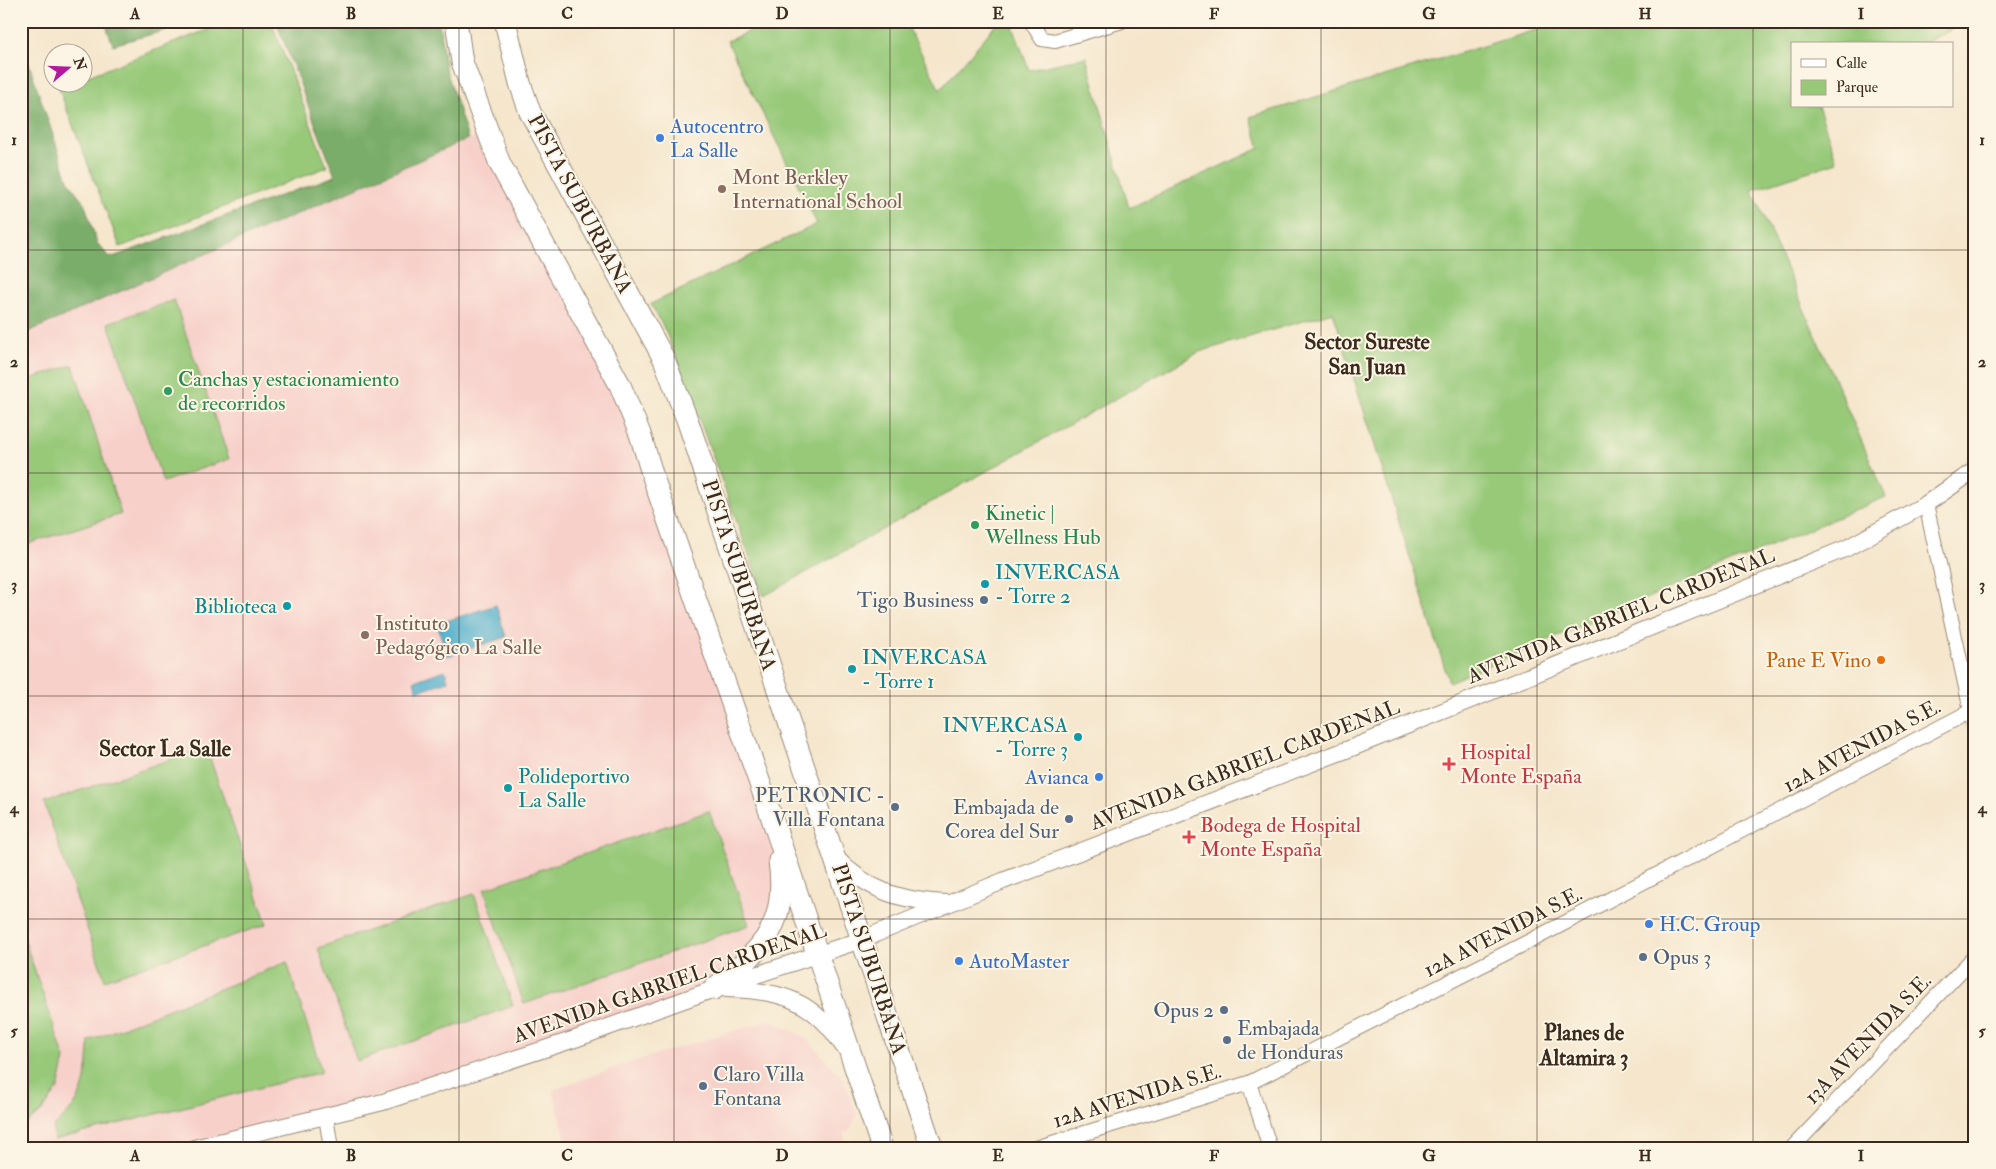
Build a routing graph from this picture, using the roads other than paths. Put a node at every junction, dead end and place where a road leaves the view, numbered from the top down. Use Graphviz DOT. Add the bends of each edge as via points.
graph roads {
  1 [pos="456,21"];
  2 [pos="505,21"];
  3 [pos="1031,21"];
  4 [pos="1122,21"];
  5 [pos="1975,470"];
  6 [pos="1926,504"];
  7 [pos="1971,711"];
  8 [pos="1975,729"];
  9 [pos="772,818"];
  10 [pos="835,857"];
  11 [pos="952,903"];
  12 [pos="861,940"];
  13 [pos="818,954"];
  14 [pos="1974,958"];
  15 [pos="714,989"];
  16 [pos="854,1064"];
  17 [pos="1249,1082"];
  18 [pos="326,1117"];
  19 [pos="194,1148"];
  20 [pos="331,1148"];
  21 [pos="882,1148"];
  22 [pos="932,1148"];
  23 [pos="1036,1148"];
  24 [pos="1270,1148"];
  25 [pos="1792,1148"];
  1 -- 9 [label="main road" via="462,62 500,164 620,385 640,434"];
  2 -- 10 [label="main road, PISTA SUBURBANA" via="530,112 664,359"];
  3 -- 4 [label="street" via="1042,39 1055,42"];
  5 -- 6 [label="street, AVENIDA GABRIEL CARDENAL"];
  6 -- 7 [label="street"];
  6 -- 11 [label="street, AVENIDA GABRIEL CARDENAL" via="1846,548 1354,747"];
  7 -- 8 [label="street"];
  7 -- 17 [label="street, 12A AVENIDA S.E." via="1541,935"];
  9 -- 13 [label="main road"];
  9 -- 15 [label="main road" via="780,880 775,920 757,951"];
  10 -- 11 [label="street" via="861,881 882,892 918,901"];
  10 -- 12 [label="main road, PISTA SUBURBANA"];
  11 -- 12 [label="street, AVENIDA GABRIEL CARDENAL"];
  12 -- 13 [label="street, AVENIDA GABRIEL CARDENAL"];
  12 -- 22 [label="main road, PISTA SUBURBANA"];
  13 -- 15 [label="street, AVENIDA GABRIEL CARDENAL"];
  13 -- 16 [label="main road"];
  14 -- 25 [label="street, 13A AVENIDA S.E."];
  15 -- 16 [label="street" via="774,993 806,1006 830,1027"];
  15 -- 18 [label="street, AVENIDA GABRIEL CARDENAL" via="575,1039 383,1102"];
  16 -- 21 [label="main road"];
  17 -- 23 [label="street, 12A AVENIDA S.E."];
  17 -- 24 [label="street"];
  18 -- 19 [label="street, AVENIDA GABRIEL CARDENAL"];
  18 -- 20 [label="street"];
}
